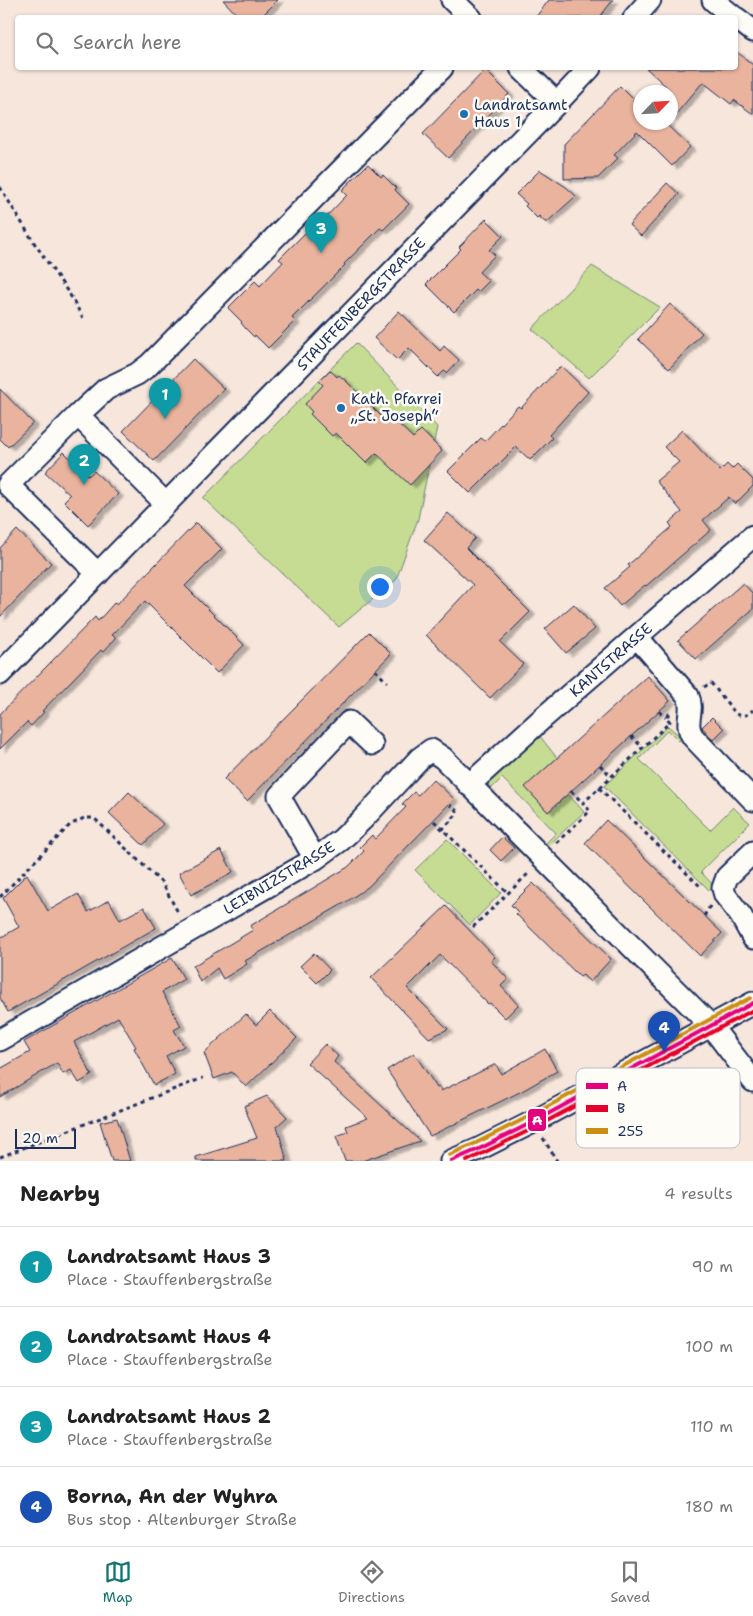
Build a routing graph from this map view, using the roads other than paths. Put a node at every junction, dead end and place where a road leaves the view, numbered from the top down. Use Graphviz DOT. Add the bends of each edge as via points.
graph roads {
  1 [pos="452,0"];
  2 [pos="650,0"];
  3 [pos="713,0"];
  4 [pos="468,15"];
  5 [pos="637,15"];
  6 [pos="731,15"];
  7 [pos="738,20"];
  8 [pos="753,32"];
  9 [pos="440,70"];
  10 [pos="524,70"];
  11 [pos="588,70"];
  12 [pos="558,103"];
  13 [pos="78,415"];
  14 [pos="4,490"];
  15 [pos="166,504"];
  16 [pos="753,536"];
  17 [pos="98,574"];
  18 [pos="637,637"];
  19 [pos="0,674"];
  20 [pos="372,744"];
  21 [pos="469,785"];
  22 [pos="753,800"];
  23 [pos="753,852"];
  24 [pos="315,858"];
  25 [pos="753,938"];
  26 [pos="753,1003"];
  27 [pos="711,1026"];
  28 [pos="0,1040"];
  29 [pos="633,1068"];
  30 [pos="753,1082"];
  31 [pos="576,1099"];
  32 [pos="452,1161"];
  1 -- 4 [label="street"];
  2 -- 5 [label="street"];
  3 -- 6 [label="street"];
  7 -- 8 [label="street"];
  9 -- 13 [label="street" via="149,366 106,389"];
  10 -- 12 [label="street"];
  11 -- 12 [label="street, STAUFFENBERGSTRASSE"];
  12 -- 15 [label="street, STAUFFENBERGSTRASSE"];
  13 -- 14 [label="street"];
  13 -- 15 [label="street"];
  14 -- 17 [label="street"];
  15 -- 17 [label="street, STAUFFENBERGSTRASSE"];
  16 -- 18 [label="street, KANTSTRASSE"];
  17 -- 19 [label="street, STAUFFENBERGSTRASSE"];
  18 -- 21 [label="street, KANTSTRASSE"];
  18 -- 22 [label="street" via="688,696 692,704 688,723 692,737"];
  20 -- 24 [label="street" via="349,722 279,796"];
  21 -- 24 [label="street, LEIBNIZSTRASSE" via="431,750 341,840"];
  21 -- 27 [label="street, LEIBNIZSTRASSE"];
  23 -- 25 [label="street" via="728,877 723,888 724,895"];
  24 -- 28 [label="street, LEIBNIZSTRASSE"];
  26 -- 27 [label="street"];
  27 -- 29 [label="street"];
  27 -- 30 [label="street, LEIBNIZSTRASSE"];
  31 -- 32 [label="street"];
}
